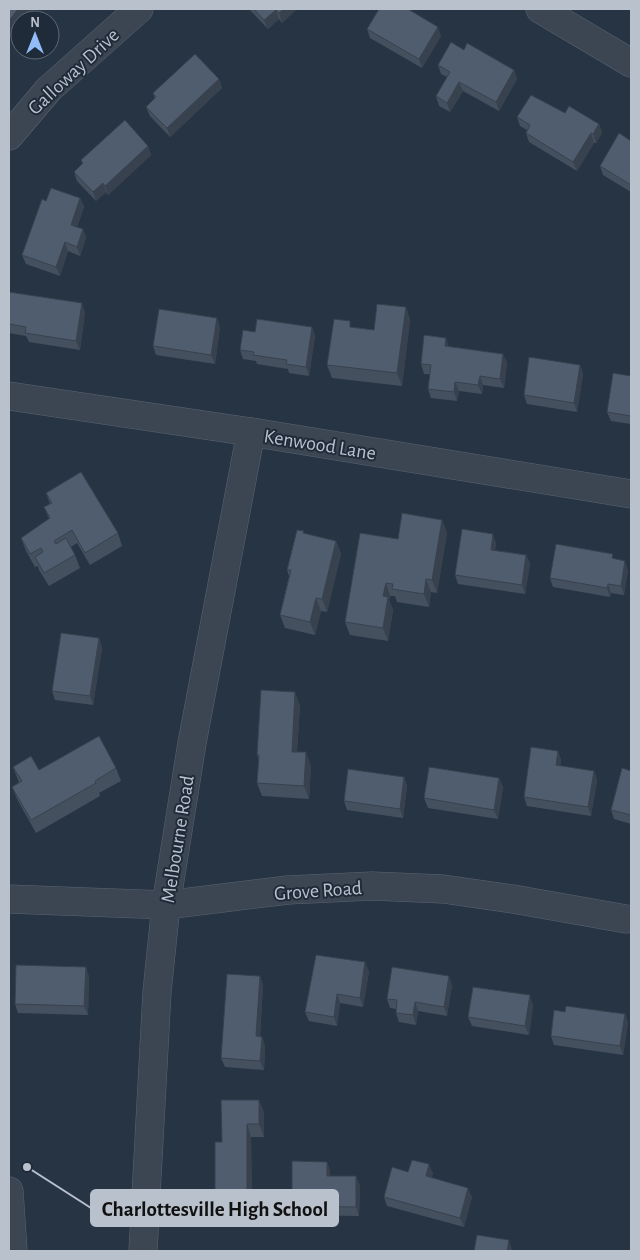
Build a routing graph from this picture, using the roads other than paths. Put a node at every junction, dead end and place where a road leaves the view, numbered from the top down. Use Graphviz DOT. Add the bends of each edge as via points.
graph roads {
  1 [pos="139,9"];
  2 [pos="540,9"];
  3 [pos="631,63"];
  4 [pos="9,136"];
  5 [pos="9,396"];
  6 [pos="251,432"];
  7 [pos="631,494"];
  8 [pos="9,899"];
  9 [pos="166,905"];
  10 [pos="626,920"];
  11 [pos="9,1191"];
  12 [pos="13,1251"];
  13 [pos="143,1251"];
  1 -- 4 [label="street, Galloway Drive" via="50,89"];
  2 -- 3 [label="street"];
  5 -- 6 [label="street, Kenwood Lane"];
  6 -- 7 [label="street, Kenwood Lane"];
  6 -- 9 [label="street, Melbourne Road"];
  8 -- 9 [label="street, Grove Road"];
  9 -- 10 [label="street, Grove Road" via="288,890 372,886 452,890"];
  9 -- 13 [label="street, Melbourne Road"];
  11 -- 12 [label="street"];
}
